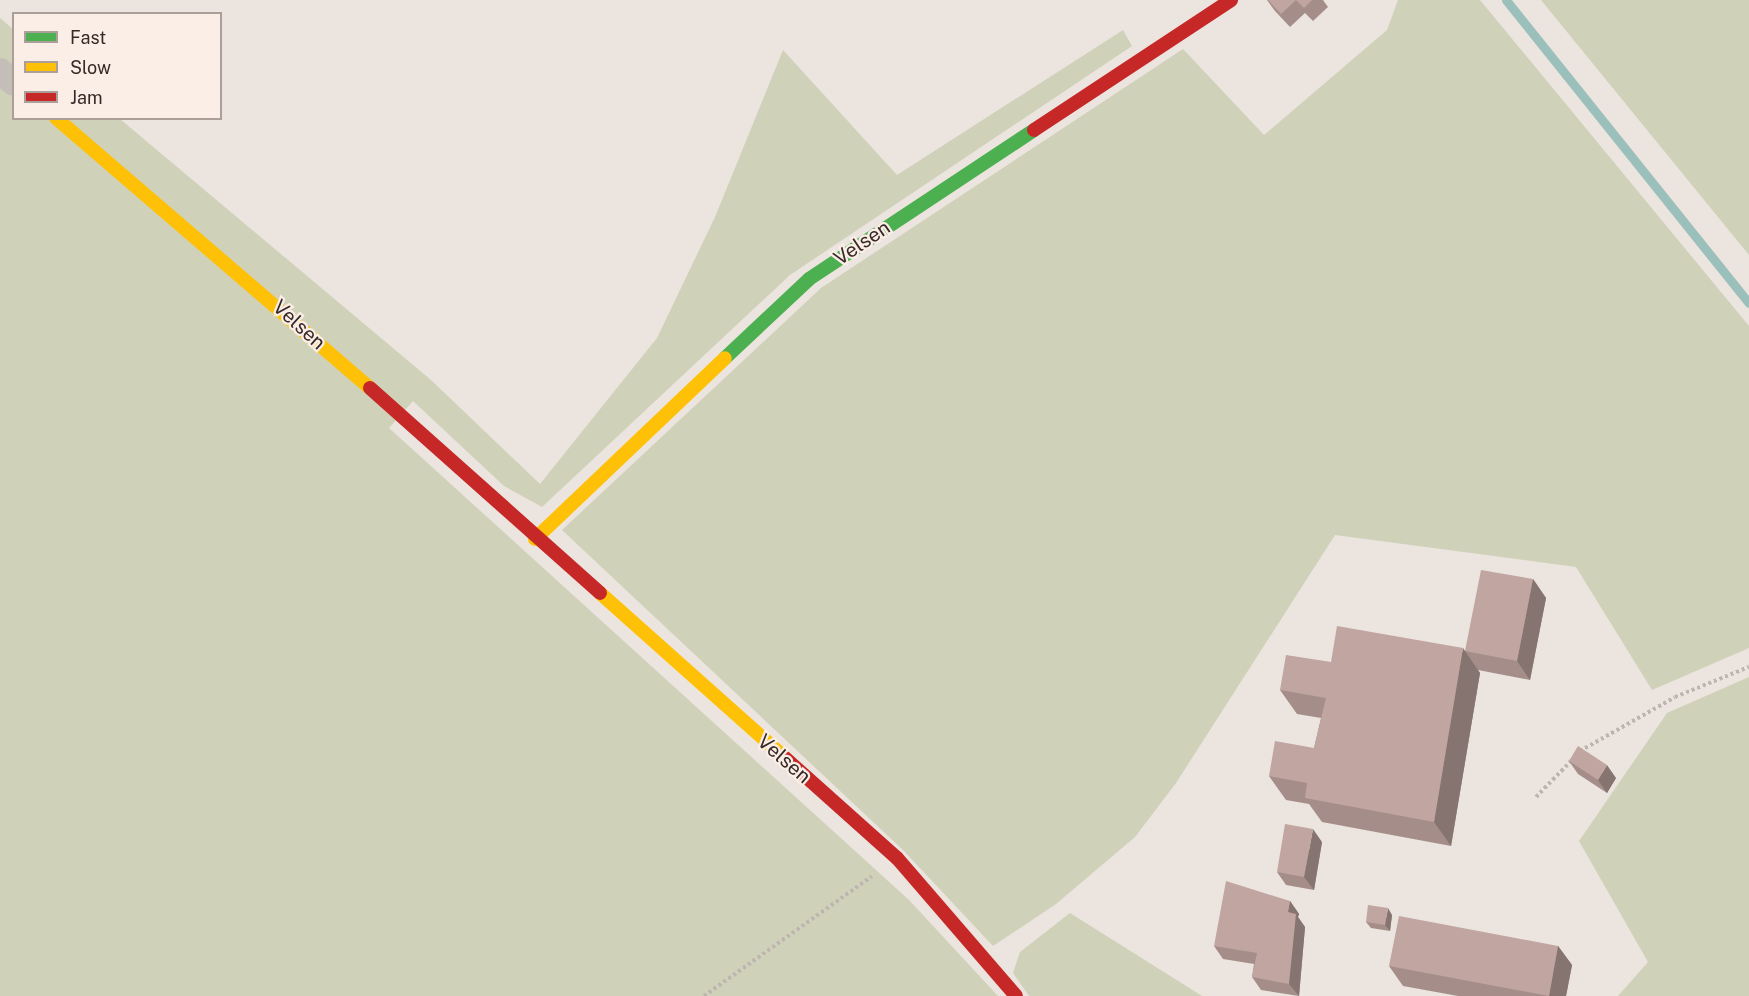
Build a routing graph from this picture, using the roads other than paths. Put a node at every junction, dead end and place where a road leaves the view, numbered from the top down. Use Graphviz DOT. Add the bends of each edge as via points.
graph roads {
  1 [pos="1231,0"];
  2 [pos="0,71"];
  3 [pos="12,81"];
  4 [pos="58,120"];
  5 [pos="535,539"];
  6 [pos="1016,996"];
  1 -- 5 [label="street, Velsen" via="809,279"];
  2 -- 3 [label="street"];
  4 -- 5 [label="street, Velsen" via="285,312"];
  5 -- 6 [label="street, Velsen" via="897,858"];
}
